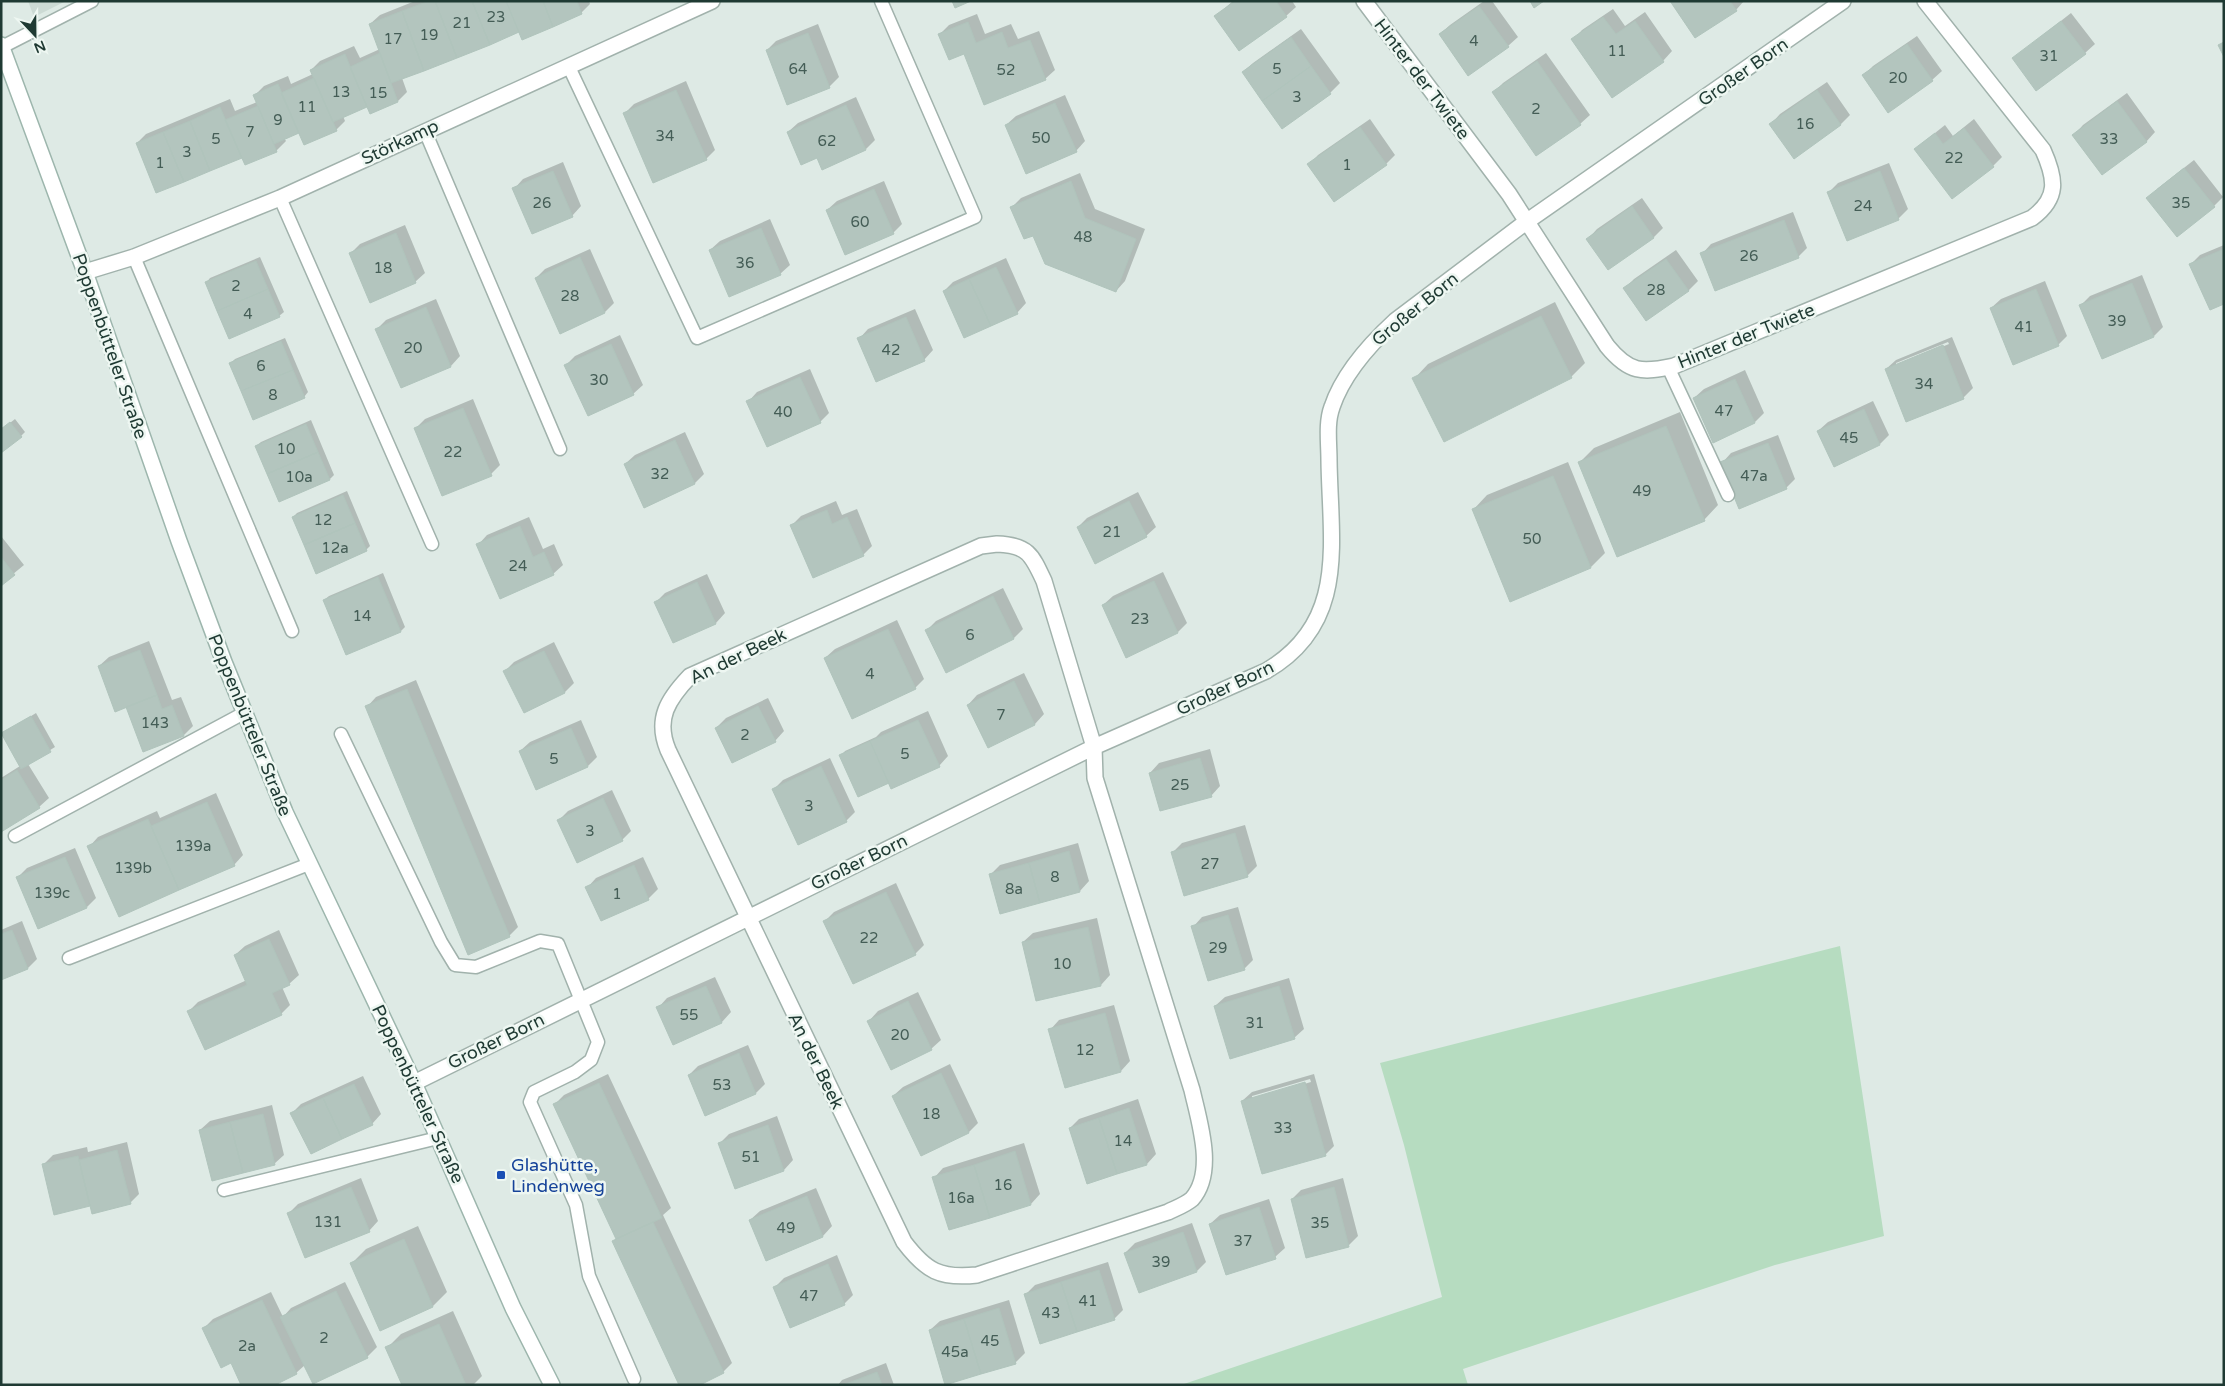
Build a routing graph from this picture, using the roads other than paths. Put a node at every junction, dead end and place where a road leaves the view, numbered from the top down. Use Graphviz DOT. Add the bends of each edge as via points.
graph roads {
  1 [pos="92,1"];
  2 [pos="712,1"];
  3 [pos="881,1"];
  4 [pos="1364,1"];
  5 [pos="1843,1"];
  6 [pos="1925,1"];
  7 [pos="2,46"];
  8 [pos="570,67"];
  9 [pos="425,131"];
  10 [pos="280,198"];
  11 [pos="1526,222"];
  12 [pos="134,257"];
  13 [pos="85,272"];
  14 [pos="1668,367"];
  15 [pos="560,449"];
  16 [pos="1728,495"];
  17 [pos="432,544"];
  18 [pos="292,631"];
  19 [pos="244,713"];
  20 [pos="342,734"];
  21 [pos="1094,747"];
  22 [pos="15,836"];
  23 [pos="309,864"];
  24 [pos="747,918"];
  25 [pos="68,958"];
  26 [pos="581,999"];
  27 [pos="414,1083"];
  28 [pos="438,1138"];
  29 [pos="224,1190"];
  30 [pos="634,1379"];
  31 [pos="552,1385"];
  1 -- 7 [label="lane"];
  2 -- 8 [label="street, Störkamp"];
  3 -- 8 [label="lane" via="975,216 698,338"];
  4 -- 11 [label="street, Hinter der Twiete" via="1509,194"];
  5 -- 11 [label="street, Großer Born"];
  6 -- 14 [label="street, Hinter der Twiete" via="2043,150 2053,183 2045,209 2032,218"];
  7 -- 13 [label="street, Poppenbütteler Straße"];
  8 -- 9 [label="street, Störkamp"];
  9 -- 10 [label="street, Störkamp"];
  9 -- 15 [label="lane"];
  10 -- 12 [label="street, Störkamp"];
  10 -- 17 [label="lane"];
  11 -- 14 [label="street, Hinter der Twiete" via="1619,361 1634,370 1653,371"];
  11 -- 21 [label="street, Großer Born" via="1375,339 1336,396 1329,430 1331,560 1328,595 1309,635 1266,672"];
  12 -- 13 [label="street, Störkamp"];
  12 -- 18 [label="lane"];
  13 -- 19 [label="street, Poppenbütteler Straße" via="172,522"];
  14 -- 16 [label="lane"];
  19 -- 22 [label="lane"];
  19 -- 23 [label="street, Poppenbütteler Straße"];
  20 -- 26 [label="lane" via="455,965 476,967 540,942 558,944"];
  21 -- 24 [label="street, Großer Born"];
  21 -- 24 [label="street, An der Beek" via="1044,581 1033,557 1012,544 981,546 690,676 676,690 664,714 664,741"];
  21 -- 24 [label="street, An der Beek" via="1095,778 1192,1090 1200,1129 1203,1179 1198,1191 1180,1207 977,1275 952,1277 925,1267 904,1242"];
  23 -- 25 [label="lane"];
  23 -- 27 [label="street, Poppenbütteler Straße"];
  24 -- 26 [label="street, Großer Born"];
  26 -- 27 [label="street, Großer Born"];
  26 -- 30 [label="lane" via="598,1042 591,1060 575,1072 534,1092 530,1102 576,1205 589,1276"];
  27 -- 28 [label="street, Poppenbütteler Straße"];
  28 -- 29 [label="lane"];
  28 -- 31 [label="street, Poppenbütteler Straße" via="513,1308"];
}
